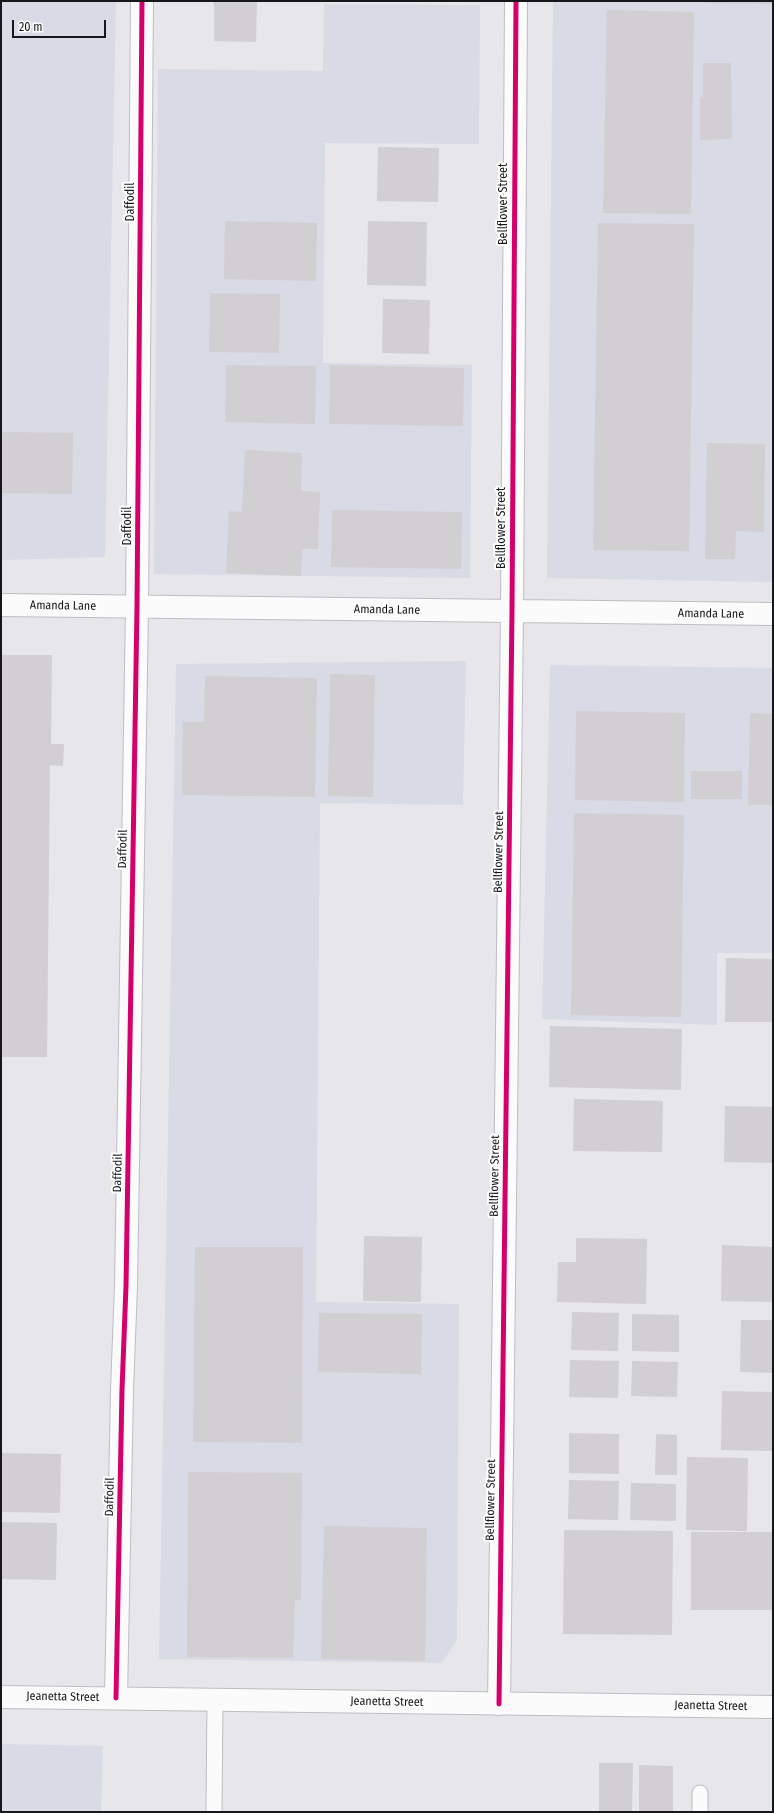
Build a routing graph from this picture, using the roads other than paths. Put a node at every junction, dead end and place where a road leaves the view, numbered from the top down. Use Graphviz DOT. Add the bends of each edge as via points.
graph roads {
  1 [pos="142,1"];
  2 [pos="516,1"];
  3 [pos="1,605"];
  4 [pos="137,607"];
  5 [pos="512,612"];
  6 [pos="773,614"];
  7 [pos="1,1696"];
  8 [pos="116,1698"];
  9 [pos="215,1699"];
  10 [pos="499,1704"];
  11 [pos="773,1707"];
  12 [pos="700,1793"];
  13 [pos="214,1812"];
  14 [pos="700,1812"];
  1 -- 4 [label="street, Daffodil"];
  2 -- 5 [label="street, Bellflower Street"];
  3 -- 4 [label="street, Amanda Lane"];
  4 -- 5 [label="street, Amanda Lane"];
  4 -- 8 [label="street, Daffodil" via="126,1286"];
  5 -- 6 [label="street, Amanda Lane"];
  5 -- 10 [label="street, Bellflower Street"];
  7 -- 8 [label="street, Jeanetta Street"];
  8 -- 9 [label="street, Jeanetta Street"];
  9 -- 10 [label="street, Jeanetta Street"];
  9 -- 13 [label="lane"];
  10 -- 11 [label="street, Jeanetta Street"];
  12 -- 14 [label="lane"];
}
